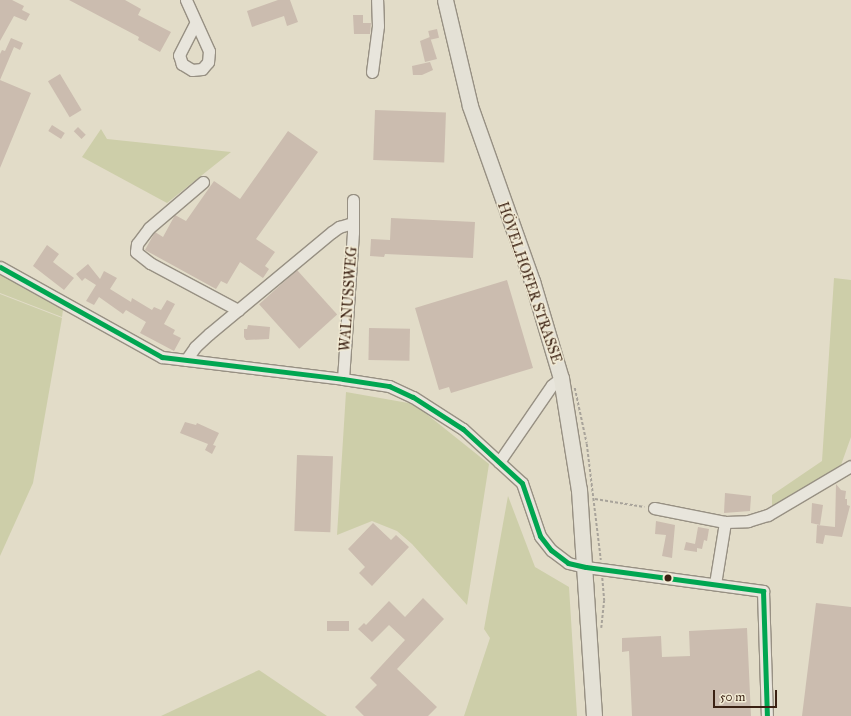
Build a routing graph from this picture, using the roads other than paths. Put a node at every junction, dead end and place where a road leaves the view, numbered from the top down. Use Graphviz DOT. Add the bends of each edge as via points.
graph roads {
  1 [pos="186,0"];
  2 [pos="377,0"];
  3 [pos="445,0"];
  4 [pos="195,23"];
  5 [pos="372,72"];
  6 [pos="203,182"];
  7 [pos="353,200"];
  8 [pos="352,222"];
  9 [pos="0,267"];
  10 [pos="238,310"];
  11 [pos="186,360"];
  12 [pos="561,378"];
  13 [pos="343,379"];
  14 [pos="499,462"];
  15 [pos="851,466"];
  16 [pos="654,508"];
  17 [pos="725,522"];
  18 [pos="586,567"];
  19 [pos="715,584"];
  20 [pos="594,716"];
  21 [pos="767,716"];
  1 -- 4 [label="street"];
  2 -- 5 [label="street" via="378,26"];
  3 -- 12 [label="main road, HÖVELHOFER STRASSE" via="470,106 532,282"];
  6 -- 10 [label="street" via="149,228 137,244 136,252 150,263"];
  7 -- 8 [label="street, WALNUSSWEG"];
  8 -- 10 [label="street" via="339,227"];
  8 -- 13 [label="street, WALNUSSWEG"];
  9 -- 11 [label="street" via="162,357"];
  10 -- 11 [label="street" via="195,347"];
  11 -- 13 [label="street"];
  12 -- 14 [label="street" via="552,385"];
  12 -- 18 [label="main road, HÖVELHOFER STRASSE" via="579,490"];
  13 -- 14 [label="street" via="389,386 413,397 463,429"];
  14 -- 18 [label="street" via="525,489 533,523 544,542 568,562"];
  15 -- 17 [label="street" via="761,518"];
  16 -- 17 [label="street"];
  17 -- 19 [label="street"];
  18 -- 19 [label="street"];
  18 -- 20 [label="main road, HÖVELHOFER STRASSE"];
  19 -- 21 [label="street" via="763,591"];
}
